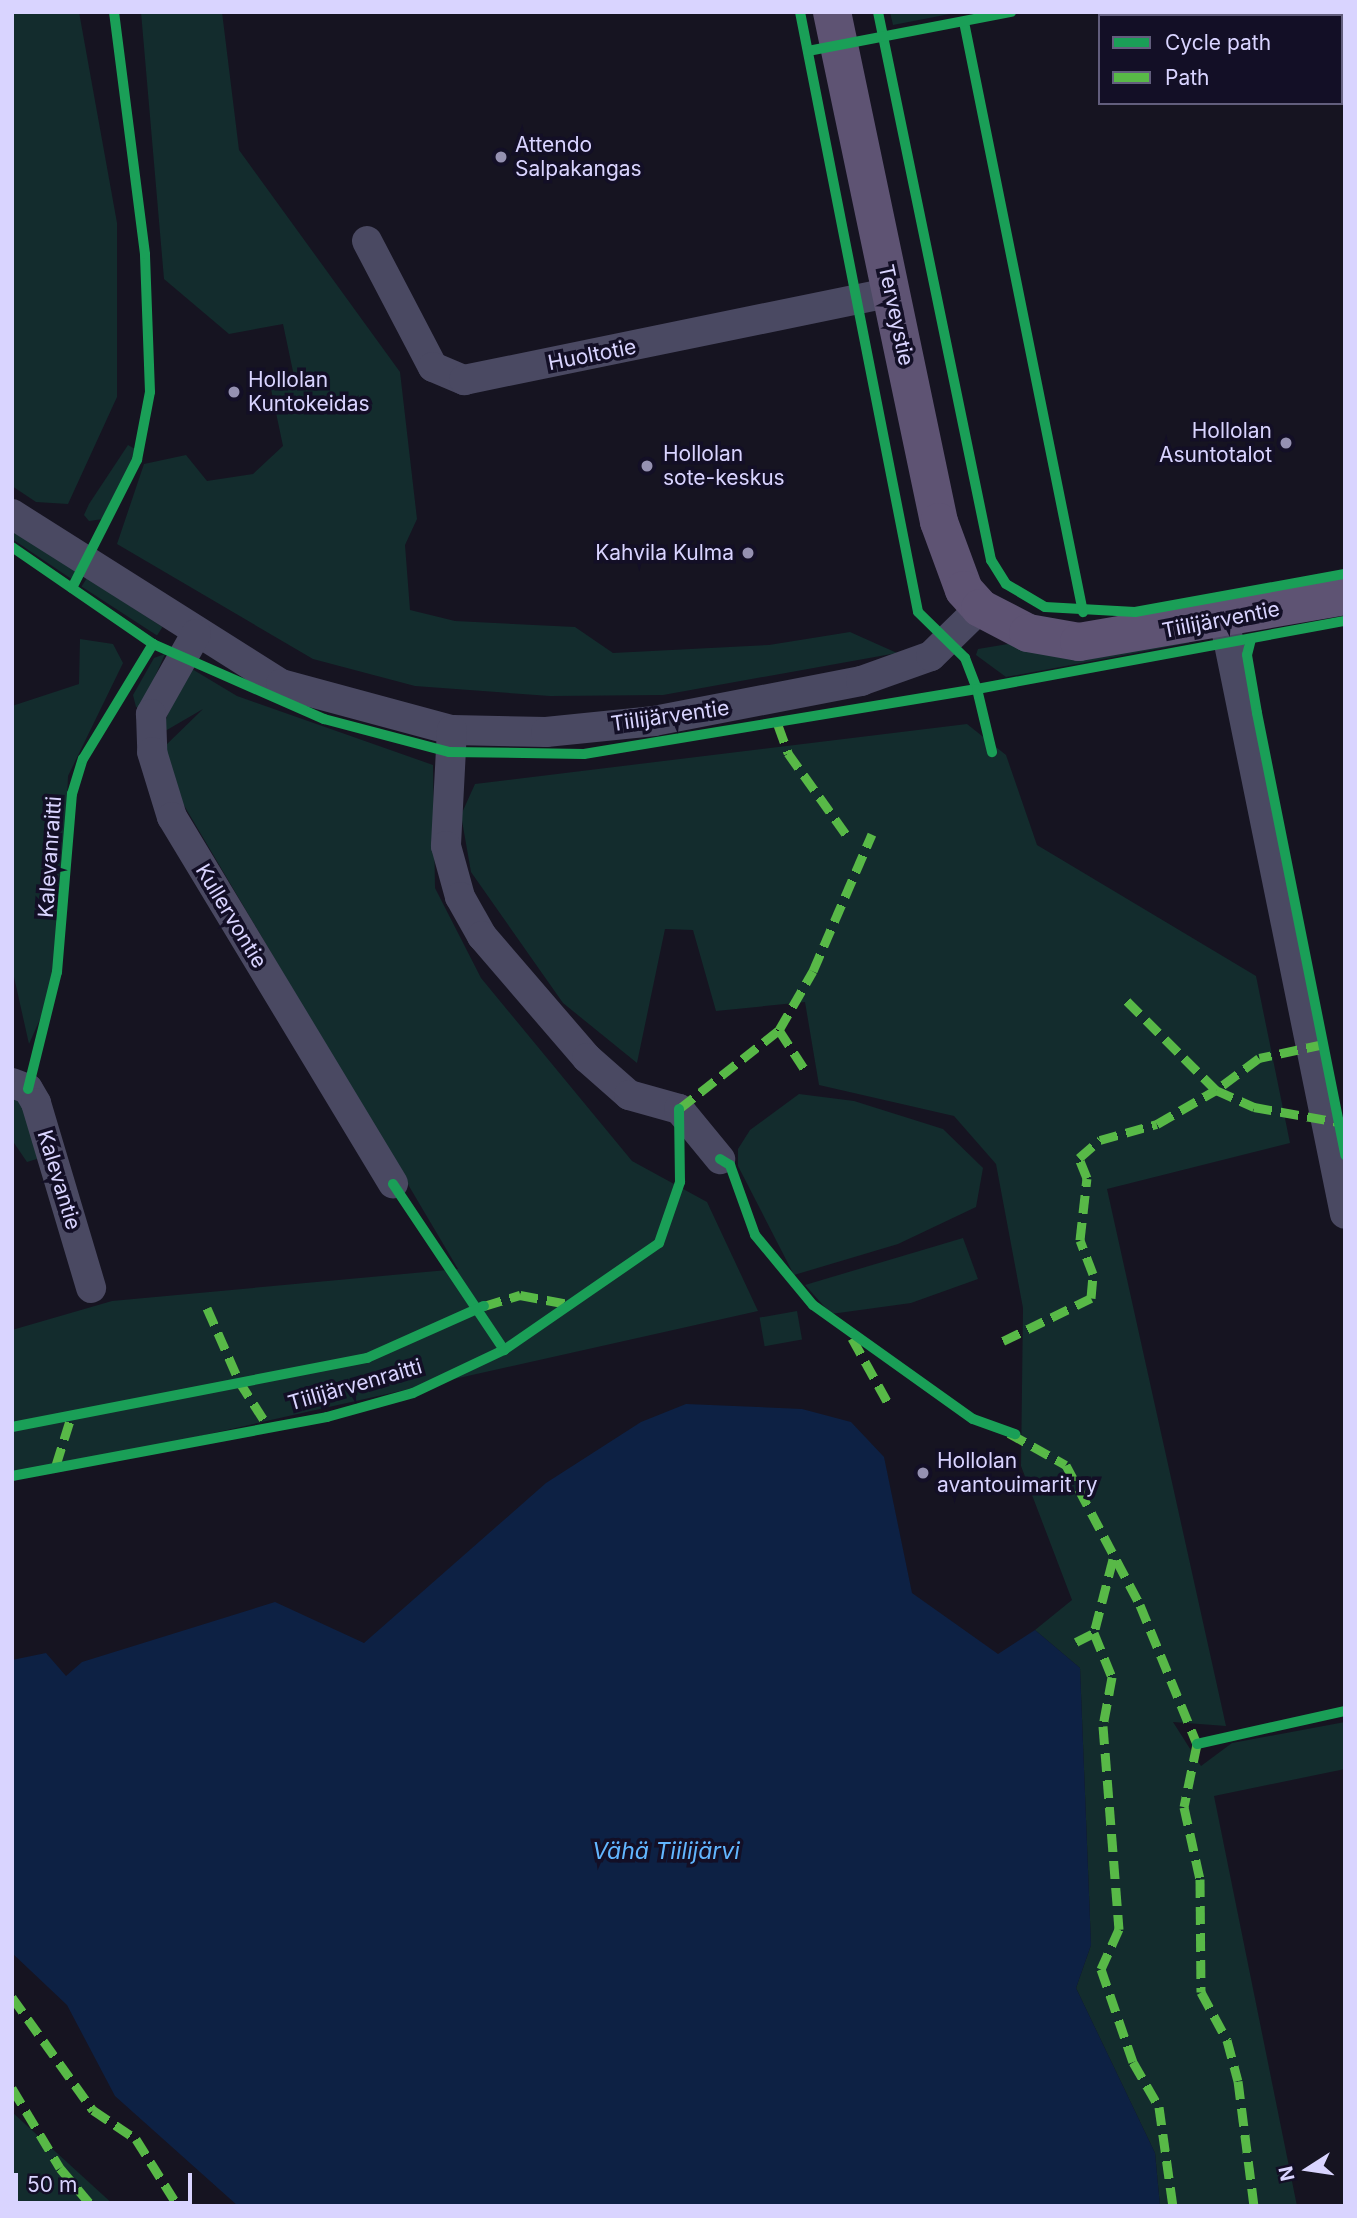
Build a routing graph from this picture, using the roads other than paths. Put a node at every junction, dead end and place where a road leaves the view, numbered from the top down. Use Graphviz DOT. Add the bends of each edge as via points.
graph roads {
  1 [pos="832,12"];
  2 [pos="367,241"];
  3 [pos="892,292"];
  4 [pos="12,514"];
  5 [pos="1345,596"];
  6 [pos="981,608"];
  7 [pos="1224,619"];
  8 [pos="196,634"];
  9 [pos="452,730"];
  10 [pos="12,1083"];
  11 [pos="720,1159"];
  12 [pos="393,1184"];
  13 [pos="1345,1214"];
  14 [pos="91,1288"];
  1 -- 3 [label="main road, Terveystie"];
  2 -- 3 [label="street, Huoltotie" via="433,367 464,380"];
  3 -- 6 [label="main road, Terveystie" via="950,562"];
  4 -- 8 [label="street, Tiilijärventie"];
  5 -- 7 [label="main road, Tiilijärventie"];
  6 -- 7 [label="main road, Tiilijärventie" via="1028,633 1079,642"];
  6 -- 9 [label="street, Tiilijärventie" via="930,656 861,681 654,721 546,732"];
  7 -- 13 [label="street"];
  8 -- 9 [label="street, Tiilijärventie" via="281,684"];
  8 -- 12 [label="street, Kullervontie" via="151,714 152,752 172,817"];
  9 -- 11 [label="street" via="446,846 460,897 482,936 587,1058 629,1095 679,1109"];
  10 -- 14 [label="street, Kalevantie" via="28,1088 36,1103"];
}
